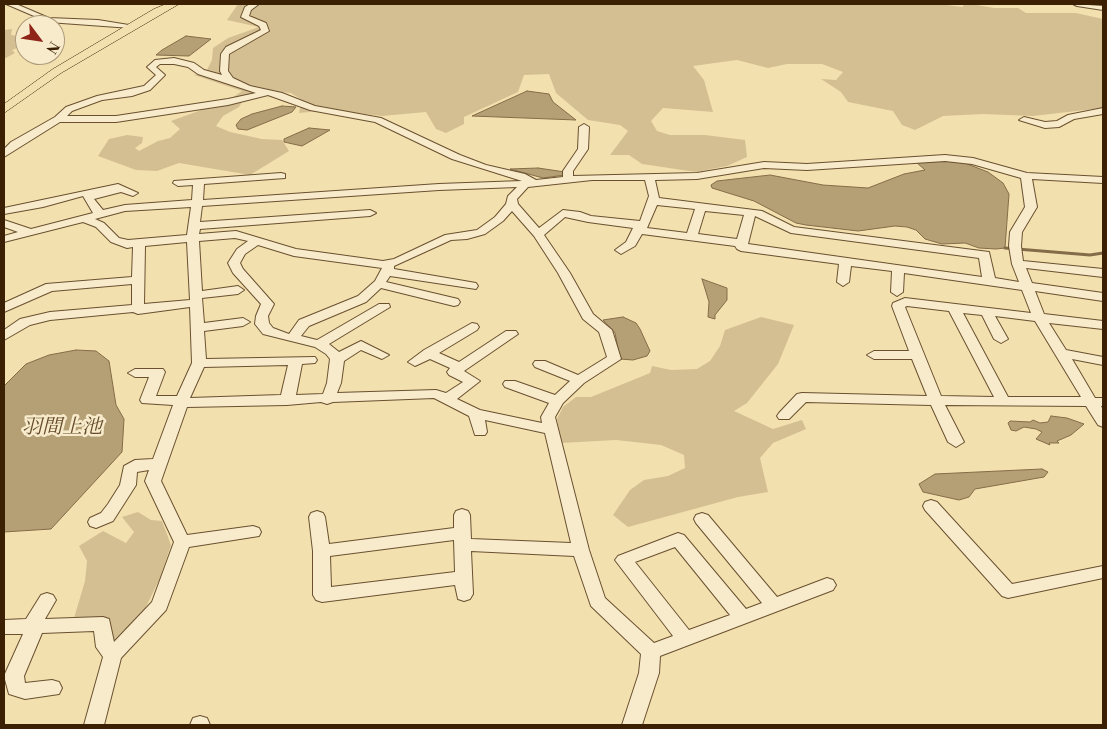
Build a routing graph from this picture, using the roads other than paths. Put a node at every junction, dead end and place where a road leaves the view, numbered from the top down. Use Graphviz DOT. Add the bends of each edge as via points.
graph roads {
  1 [pos="10,4"];
  2 [pos="174,4"];
  3 [pos="256,4"];
  4 [pos="1077,4"];
  5 [pos="1103,8"];
  6 [pos="131,26"];
  7 [pos="230,80"];
  8 [pos="267,93"];
  9 [pos="4,110"];
  10 [pos="1103,111"];
  11 [pos="58,119"];
  12 [pos="1024,120"];
  13 [pos="584,127"];
  14 [pos="4,154"];
  15 [pos="1103,174"];
  16 [pos="281,176"];
  17 [pos="648,176"];
  18 [pos="1026,176"];
  19 [pos="1068,179"];
  20 [pos="568,180"];
  21 [pos="1103,180"];
  22 [pos="199,182"];
  23 [pos="178,184"];
  24 [pos="528,184"];
  25 [pos="121,189"];
  26 [pos="370,191"];
  27 [pos="139,200"];
  28 [pos="653,201"];
  29 [pos="197,203"];
  30 [pos="512,204"];
  31 [pos="701,207"];
  32 [pos="4,211"];
  33 [pos="750,213"];
  34 [pos="100,214"];
  35 [pos="83,218"];
  36 [pos="4,223"];
  37 [pos="640,228"];
  38 [pos="194,231"];
  39 [pos="30,232"];
  40 [pos="538,234"];
  41 [pos="691,237"];
  42 [pos="855,238"];
  43 [pos="4,239"];
  44 [pos="256,241"];
  45 [pos="139,243"];
  46 [pos="742,243"];
  47 [pos="621,250"];
  48 [pos="849,261"];
  49 [pos="1018,264"];
  50 [pos="898,267"];
  51 [pos="388,268"];
  52 [pos="1103,274"];
  53 [pos="138,280"];
  54 [pos="843,282"];
  55 [pos="989,282"];
  56 [pos="378,284"];
  57 [pos="472,286"];
  58 [pos="1029,288"];
  59 [pos="238,290"];
  60 [pos="897,292"];
  61 [pos="1103,297"];
  62 [pos="196,299"];
  63 [pos="454,302"];
  64 [pos="384,307"];
  65 [pos="4,308"];
  66 [pos="954,308"];
  67 [pos="138,310"];
  68 [pos="986,311"];
  69 [pos="1039,317"];
  70 [pos="243,322"];
  71 [pos="1103,324"];
  72 [pos="472,327"];
  73 [pos="198,328"];
  74 [pos="511,334"];
  75 [pos="4,336"];
  76 [pos="293,338"];
  77 [pos="1001,339"];
  78 [pos="319,344"];
  79 [pos="430,353"];
  80 [pos="1060,353"];
  81 [pos="382,355"];
  82 [pos="874,355"];
  83 [pos="917,355"];
  84 [pos="337,358"];
  85 [pos="1103,361"];
  86 [pos="415,362"];
  87 [pos="199,363"];
  88 [pos="540,364"];
  89 [pos="460,368"];
  90 [pos="135,373"];
  91 [pos="579,380"];
  92 [pos="510,384"];
  93 [pos="327,400"];
  94 [pos="446,400"];
  95 [pos="287,401"];
  96 [pos="557,401"];
  97 [pos="936,401"];
  98 [pos="1003,401"];
  99 [pos="181,402"];
  100 [pos="1096,402"];
  101 [pos="476,414"];
  102 [pos="784,416"];
  103 [pos="1103,422"];
  104 [pos="552,430"];
  105 [pos="480,432"];
  106 [pos="956,442"];
  107 [pos="159,464"];
  108 [pos="931,506"];
  109 [pos="462,515"];
  110 [pos="317,517"];
  111 [pos="702,519"];
  112 [pos="96,522"];
  113 [pos="253,532"];
  114 [pos="463,539"];
  115 [pos="182,542"];
  116 [pos="580,550"];
  117 [pos="321,551"];
  118 [pos="1103,572"];
  119 [pos="827,585"];
  120 [pos="47,600"];
  121 [pos="774,605"];
  122 [pos="742,617"];
  123 [pos="4,627"];
  124 [pos="33,627"];
  125 [pos="686,638"];
  126 [pos="651,652"];
  127 [pos="112,654"];
  128 [pos="52,688"];
  129 [pos="94,725"];
  130 [pos="632,725"];
  1 -- 6 [label="street" via="48,20"];
  2 -- 6 [label="main road"];
  3 -- 7 [label="street" via="248,9 245,17 263,25 265,30 229,48 225,54 224,71"];
  4 -- 5 [label="street"];
  6 -- 9 [label="main road" via="57,71"];
  7 -- 8 [label="street"];
  7 -- 11 [label="street" via="179,62 158,62 151,67 160,75 147,88 91,101 69,110"];
  8 -- 11 [label="street" via="116,119"];
  8 -- 24 [label="street" via="313,108 378,120 461,160 521,176"];
  10 -- 12 [label="street" via="1071,117 1059,124 1045,125"];
  11 -- 14 [label="street"];
  13 -- 20 [label="street" via="583,149 568,172"];
  15 -- 19 [label="street"];
  16 -- 22 [label="street"];
  17 -- 18 [label="street" via="697,176 764,165 807,166 944,158 973,161"];
  17 -- 20 [label="street"];
  17 -- 28 [label="street"];
  18 -- 19 [label="street"];
  18 -- 49 [label="street" via="1031,207 1016,232"];
  19 -- 21 [label="street"];
  20 -- 24 [label="street"];
  22 -- 23 [label="street"];
  22 -- 29 [label="street"];
  24 -- 26 [label="street"];
  24 -- 30 [label="street" via="512,198"];
  25 -- 27 [label="street"];
  25 -- 32 [label="street" via="67,196"];
  25 -- 34 [label="street" via="87,198"];
  26 -- 29 [label="street"];
  26 -- 38 [label="street" via="370,218"];
  27 -- 29 [label="street"];
  27 -- 34 [label="street"];
  28 -- 31 [label="street"];
  28 -- 37 [label="street"];
  29 -- 38 [label="street"];
  30 -- 40 [label="street"];
  30 -- 51 [label="street" via="481,232 440,240"];
  31 -- 33 [label="street"];
  31 -- 41 [label="street"];
  33 -- 42 [label="street" via="762,214 791,230"];
  33 -- 46 [label="street"];
  34 -- 35 [label="street"];
  35 -- 39 [label="street"];
  35 -- 45 [label="street" via="104,227 115,240"];
  36 -- 39 [label="street"];
  37 -- 40 [label="street" via="563,213"];
  37 -- 41 [label="street"];
  37 -- 47 [label="street" via="631,244"];
  38 -- 44 [label="street" via="236,234"];
  38 -- 45 [label="street"];
  38 -- 62 [label="street"];
  39 -- 43 [label="street"];
  40 -- 91 [label="street" via="588,316 605,330 610,340 614,359"];
  41 -- 46 [label="street"];
  42 -- 48 [label="street"];
  42 -- 55 [label="street" via="985,255"];
  44 -- 51 [label="street"];
  44 -- 76 [label="street" via="234,262 236,270 268,304 262,324 268,331"];
  45 -- 53 [label="street"];
  46 -- 48 [label="street" via="741,247"];
  48 -- 50 [label="street"];
  48 -- 54 [label="street"];
  49 -- 52 [label="street"];
  49 -- 58 [label="street"];
  50 -- 55 [label="street"];
  50 -- 60 [label="street"];
  51 -- 56 [label="street"];
  51 -- 57 [label="street"];
  53 -- 65 [label="street" via="50,287"];
  53 -- 67 [label="street"];
  55 -- 58 [label="street"];
  56 -- 63 [label="street"];
  56 -- 76 [label="street" via="362,299 304,323"];
  58 -- 61 [label="street"];
  58 -- 69 [label="street"];
  59 -- 62 [label="street"];
  62 -- 67 [label="street"];
  62 -- 73 [label="street"];
  64 -- 78 [label="street"];
  66 -- 68 [label="street"];
  66 -- 83 [label="street" via="905,302 898,306"];
  66 -- 98 [label="street"];
  67 -- 75 [label="street" via="36,318"];
  68 -- 69 [label="street"];
  68 -- 77 [label="street"];
  69 -- 71 [label="street"];
  69 -- 80 [label="street"];
  70 -- 73 [label="street"];
  72 -- 79 [label="street"];
  73 -- 87 [label="street"];
  74 -- 89 [label="street"];
  76 -- 78 [label="street"];
  78 -- 84 [label="street"];
  79 -- 86 [label="street"];
  79 -- 89 [label="street"];
  80 -- 85 [label="street"];
  80 -- 100 [label="street"];
  81 -- 84 [label="street" via="361,345"];
  82 -- 83 [label="street"];
  83 -- 97 [label="street"];
  84 -- 93 [label="street" via="334,383"];
  87 -- 95 [label="street" via="303,360"];
  87 -- 99 [label="street"];
  88 -- 91 [label="street"];
  89 -- 94 [label="street" via="454,372 473,381"];
  90 -- 99 [label="street" via="158,372 147,400"];
  91 -- 96 [label="street"];
  92 -- 96 [label="street"];
  93 -- 94 [label="street" via="436,394"];
  93 -- 95 [label="street"];
  94 -- 101 [label="street"];
  95 -- 99 [label="street"];
  96 -- 104 [label="street" via="548,416"];
  97 -- 98 [label="street"];
  97 -- 102 [label="street" via="802,397"];
  97 -- 106 [label="street"];
  98 -- 100 [label="street"];
  99 -- 107 [label="street"];
  100 -- 103 [label="street"];
  101 -- 104 [label="street"];
  101 -- 105 [label="street"];
  104 -- 116 [label="street"];
  107 -- 112 [label="street" via="135,466 129,470 128,485 114,508 107,517"];
  107 -- 115 [label="street" via="153,481"];
  108 -- 118 [label="street" via="1008,591"];
  109 -- 114 [label="street"];
  110 -- 117 [label="street"];
  111 -- 121 [label="street"];
  113 -- 115 [label="street"];
  114 -- 116 [label="street"];
  114 -- 117 [label="street"];
  114 -- 117 [label="street" via="464,585 322,594"];
  115 -- 127 [label="street" via="160,605"];
  116 -- 126 [label="street" via="597,601"];
  119 -- 121 [label="street"];
  120 -- 124 [label="street"];
  121 -- 122 [label="street"];
  122 -- 125 [label="street"];
  122 -- 125 [label="street" via="678,539 624,560"];
  123 -- 124 [label="street"];
  124 -- 127 [label="street" via="103,624 104,646"];
  124 -- 128 [label="street" via="14,676 16,688 26,691"];
  125 -- 126 [label="street"];
  126 -- 130 [label="street"];
  127 -- 129 [label="street"];
}
